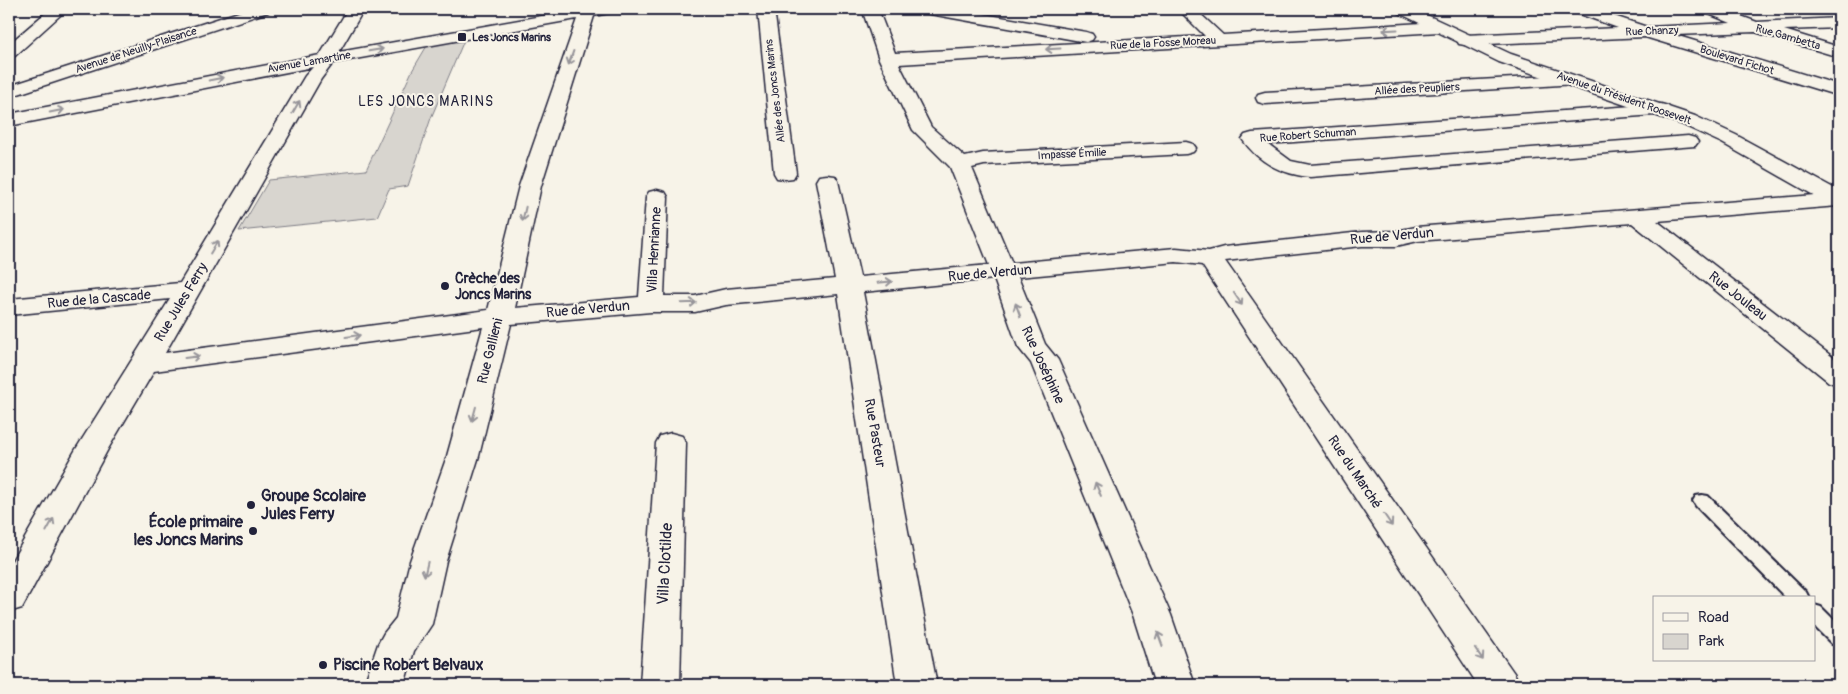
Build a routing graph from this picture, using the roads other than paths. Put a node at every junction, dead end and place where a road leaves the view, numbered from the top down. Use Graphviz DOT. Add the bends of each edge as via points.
graph roads {
  1 [pos="59,9"];
  2 [pos="263,9"];
  3 [pos="356,9"];
  4 [pos="610,9"];
  5 [pos="766,9"];
  6 [pos="870,9"];
  7 [pos="930,9"];
  8 [pos="1186,9"];
  9 [pos="1402,9"];
  10 [pos="1579,9"];
  11 [pos="1709,9"];
  12 [pos="976,12"];
  13 [pos="583,13"];
  14 [pos="1839,22"];
  15 [pos="1752,26"];
  16 [pos="1439,27"];
  17 [pos="1645,31"];
  18 [pos="1219,40"];
  19 [pos="1465,40"];
  20 [pos="1129,45"];
  21 [pos="9,52"];
  22 [pos="1839,52"];
  23 [pos="326,59"];
  24 [pos="888,59"];
  25 [pos="1569,80"];
  26 [pos="1839,91"];
  27 [pos="9,92"];
  28 [pos="1266,98"];
  29 [pos="115,99"];
  30 [pos="1661,110"];
  31 [pos="9,120"];
  32 [pos="87,125"];
  33 [pos="1688,142"];
  34 [pos="1186,148"];
  35 [pos="960,165"];
  36 [pos="785,173"];
  37 [pos="826,181"];
  38 [pos="657,197"];
  39 [pos="1838,199"];
  40 [pos="1637,216"];
  41 [pos="1210,258"];
  42 [pos="1004,272"];
  43 [pos="848,286"];
  44 [pos="189,290"];
  45 [pos="651,304"];
  46 [pos="9,307"];
  47 [pos="498,317"];
  48 [pos="1804,348"];
  49 [pos="1839,349"];
  50 [pos="144,364"];
  51 [pos="1839,376"];
  52 [pos="671,443"];
  53 [pos="1702,501"];
  54 [pos="19,563"];
  55 [pos="1797,596"];
  56 [pos="9,598"];
  57 [pos="1816,615"];
  58 [pos="1839,638"];
  59 [pos="384,685"];
  60 [pos="660,685"];
  61 [pos="918,685"];
  62 [pos="1175,685"];
  63 [pos="1500,685"];
  1 -- 21 [label="street"];
  2 -- 27 [label="street, Avenue de Neuilly-Plaisance"];
  3 -- 23 [label="street, Rue Jules Ferry"];
  4 -- 13 [label="street, Avenue Lamartine"];
  5 -- 36 [label="street, Allée des Joncs Marins"];
  6 -- 24 [label="street, Rue Joséphine"];
  7 -- 12 [label="street"];
  8 -- 18 [label="street"];
  9 -- 16 [label="street, Avenue du Président Roosevelt"];
  10 -- 17 [label="street, Boulevard Fichot"];
  11 -- 15 [label="street, Rue Gambetta"];
  12 -- 20 [label="street"];
  23 -- 13 [label="street, Avenue Lamartine, one-way"];
  13 -- 47 [label="street, Rue Gallieni, one-way" via="586,16 530,186"];
  14 -- 15 [label="street, Rue Chanzy"];
  15 -- 17 [label="street, Rue Chanzy"];
  15 -- 22 [label="street, Rue Gambetta"];
  16 -- 18 [label="street, Rue de la Fosse Moreau, one-way"];
  16 -- 19 [label="street, Avenue du Président Roosevelt"];
  17 -- 19 [label="street, Rue Chanzy"];
  17 -- 26 [label="street, Boulevard Fichot"];
  18 -- 20 [label="street, Rue de la Fosse Moreau"];
  19 -- 25 [label="street, Avenue du Président Roosevelt" via="1510,60"];
  20 -- 24 [label="street, Rue de la Fosse Moreau, one-way"];
  29 -- 23 [label="street, Avenue Lamartine, one-way"];
  44 -- 23 [label="street, Rue Jules Ferry, one-way"];
  24 -- 35 [label="street, Rue Joséphine" via="923,130"];
  25 -- 28 [label="street, Allée des Peupliers"];
  25 -- 30 [label="street, Avenue du Président Roosevelt"];
  31 -- 29 [label="street, Avenue Lamartine, one-way"];
  29 -- 32 [label="street"];
  30 -- 33 [label="street, Rue Robert Schuman" via="1252,139 1281,166 1310,171"];
  30 -- 39 [label="street, Avenue du Président Roosevelt" via="1729,139"];
  34 -- 35 [label="street, Impasse Émilie" via="983,159"];
  35 -- 42 [label="street, Rue Joséphine"];
  37 -- 43 [label="street, Rue Pasteur"];
  38 -- 45 [label="street, Villa Henrianne"];
  39 -- 40 [label="street, Rue de Verdun"];
  40 -- 41 [label="street, Rue de Verdun" via="1416,234 1401,238 1362,238"];
  40 -- 48 [label="street, Rue Jouleau"];
  41 -- 42 [label="street, Rue de Verdun" via="1176,255"];
  41 -- 63 [label="street, Rue du Marché, one-way"];
  43 -- 42 [label="street, Rue de Verdun, one-way"];
  62 -- 42 [label="street, Rue Joséphine, one-way" via="1152,615 1044,360 1032,347"];
  45 -- 43 [label="street, Rue de Verdun, one-way" via="695,304 726,297"];
  43 -- 61 [label="street, Rue Pasteur"];
  44 -- 46 [label="street, Rue de la Cascade"];
  44 -- 50 [label="street, Rue Jules Ferry"];
  45 -- 47 [label="street, Rue de Verdun"];
  50 -- 47 [label="street, Rue de Verdun, one-way"];
  47 -- 59 [label="street, Rue Gallieni, one-way" via="463,456 428,561 413,624 397,644"];
  48 -- 49 [label="street"];
  48 -- 51 [label="street, Rue Jouleau"];
  54 -- 50 [label="street, Rue Jules Ferry, one-way"];
  52 -- 60 [label="street, Villa Clotilde"];
  53 -- 55 [label="lane"];
  54 -- 56 [label="street, Rue Jules Ferry"];
  57 -- 58 [label="lane"];
}
